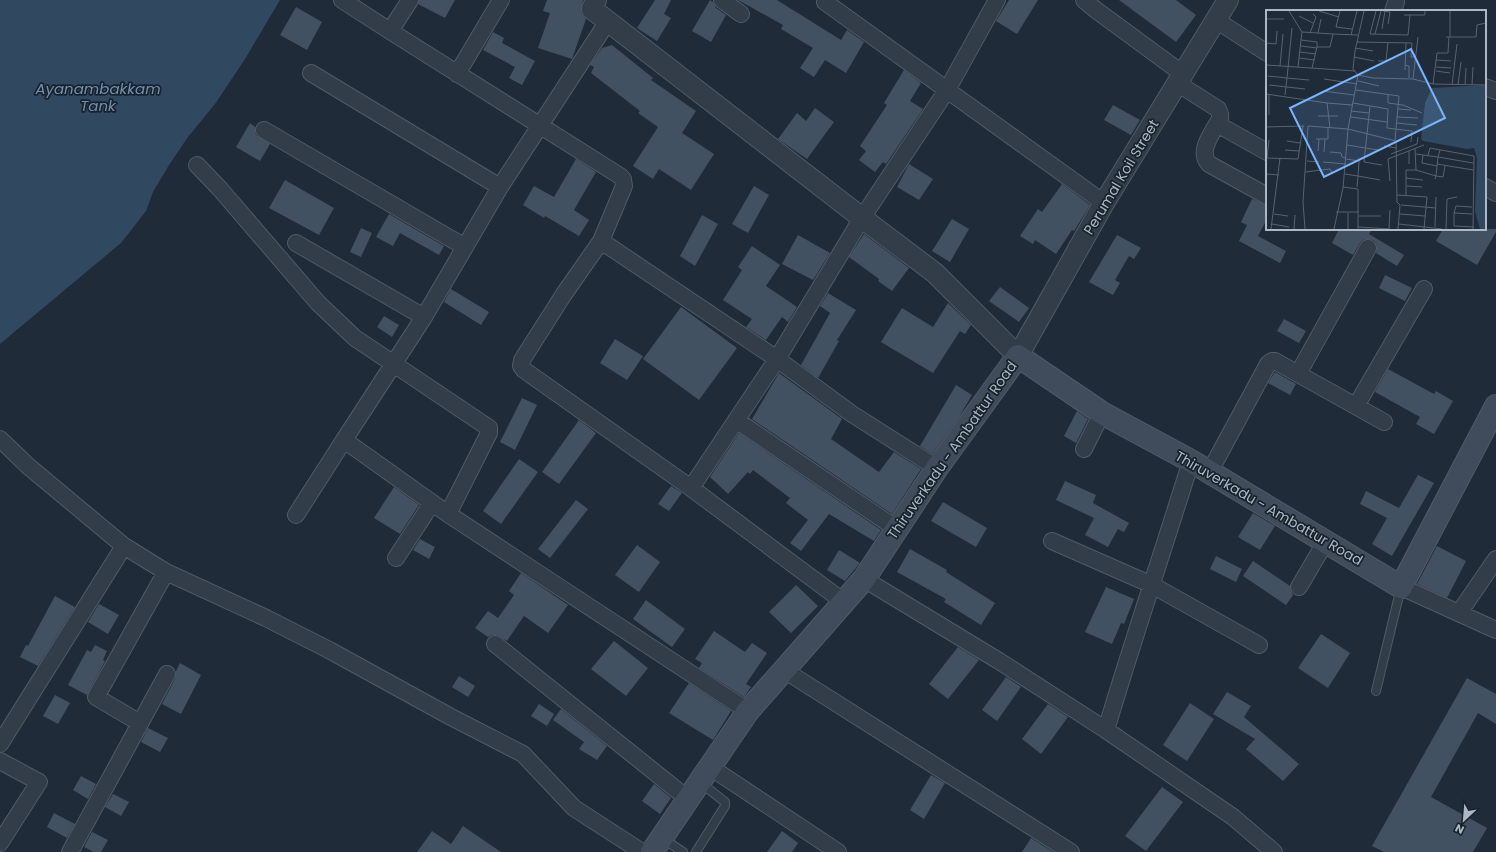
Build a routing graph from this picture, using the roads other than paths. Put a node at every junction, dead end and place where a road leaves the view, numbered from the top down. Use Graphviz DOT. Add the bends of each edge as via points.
graph roads {
  1 [pos="342,0"];
  2 [pos="410,0"];
  3 [pos="501,0"];
  4 [pos="596,0"];
  5 [pos="722,0"];
  6 [pos="997,0"];
  7 [pos="1084,0"];
  8 [pos="1228,0"];
  9 [pos="825,2"];
  10 [pos="741,14"];
  11 [pos="1216,20"];
  12 [pos="608,21"];
  13 [pos="390,31"];
  14 [pos="1266,52"];
  15 [pos="311,73"];
  16 [pos="457,74"];
  17 [pos="1180,78"];
  18 [pos="1486,87"];
  19 [pos="947,90"];
  20 [pos="1496,91"];
  21 [pos="1217,124"];
  22 [pos="539,125"];
  23 [pos="264,130"];
  24 [pos="1266,151"];
  25 [pos="197,165"];
  26 [pos="500,187"];
  27 [pos="1486,188"];
  28 [pos="1496,193"];
  29 [pos="1266,195"];
  30 [pos="1104,203"];
  31 [pos="862,218"];
  32 [pos="601,241"];
  33 [pos="296,243"];
  34 [pos="465,247"];
  35 [pos="1368,248"];
  36 [pos="1424,289"];
  37 [pos="424,317"];
  38 [pos="1018,356"];
  39 [pos="777,359"];
  40 [pos="392,364"];
  41 [pos="1298,374"];
  42 [pos="1356,406"];
  43 [pos="1496,406"];
  44 [pos="1102,413"];
  45 [pos="736,420"];
  46 [pos="1384,422"];
  47 [pos="0,439"];
  48 [pos="344,440"];
  49 [pos="1084,449"];
  50 [pos="1191,461"];
  51 [pos="937,468"];
  52 [pos="1209,473"];
  53 [pos="691,488"];
  54 [pos="432,502"];
  55 [pos="448,514"];
  56 [pos="296,515"];
  57 [pos="897,529"];
  58 [pos="1052,541"];
  59 [pos="1326,541"];
  60 [pos="124,546"];
  61 [pos="396,558"];
  62 [pos="1496,559"];
  63 [pos="166,572"];
  64 [pos="864,579"];
  65 [pos="1152,585"];
  66 [pos="1299,587"];
  67 [pos="1401,587"];
  68 [pos="844,602"];
  69 [pos="1459,613"];
  70 [pos="1496,630"];
  71 [pos="495,644"];
  72 [pos="1259,645"];
  73 [pos="784,670"];
  74 [pos="167,674"];
  75 [pos="1376,691"];
  76 [pos="748,711"];
  77 [pos="140,723"];
  78 [pos="1106,730"];
  79 [pos="0,744"];
  80 [pos="0,761"];
  81 [pos="700,783"];
  82 [pos="0,843"];
  83 [pos="657,845"];
  84 [pos="70,852"];
  85 [pos="642,852"];
  86 [pos="683,852"];
  87 [pos="696,852"];
  88 [pos="838,852"];
  89 [pos="1071,852"];
  90 [pos="1274,852"];
  1 -- 13 [label="street"];
  2 -- 13 [label="street"];
  3 -- 16 [label="street"];
  4 -- 12 [label="street" via="592,9"];
  5 -- 10 [label="street"];
  6 -- 19 [label="street"];
  7 -- 17 [label="street"];
  8 -- 11 [label="street, Perumal Koil Street"];
  9 -- 19 [label="street"];
  11 -- 14 [label="street"];
  11 -- 17 [label="street, Perumal Koil Street"];
  12 -- 22 [label="street"];
  12 -- 31 [label="street"];
  13 -- 16 [label="street"];
  15 -- 26 [label="street"];
  16 -- 22 [label="street"];
  17 -- 21 [label="street" via="1218,109 1220,119"];
  17 -- 30 [label="street, Perumal Koil Street"];
  18 -- 20 [label="street"];
  19 -- 30 [label="street"];
  19 -- 31 [label="street"];
  21 -- 24 [label="street"];
  21 -- 29 [label="street" via="1204,150 1205,160"];
  22 -- 26 [label="street"];
  22 -- 32 [label="street" via="623,179 624,186"];
  23 -- 34 [label="street"];
  25 -- 40 [label="street" via="318,303 355,338"];
  26 -- 34 [label="street"];
  27 -- 28 [label="street"];
  30 -- 38 [label="street, Perumal Koil Street"];
  31 -- 38 [label="street" via="935,273"];
  31 -- 39 [label="street"];
  32 -- 39 [label="street"];
  32 -- 53 [label="street" via="564,294 522,360 521,366"];
  33 -- 37 [label="street"];
  34 -- 37 [label="street"];
  35 -- 41 [label="street"];
  36 -- 42 [label="street"];
  37 -- 40 [label="street"];
  38 -- 44 [label="main road, Thiruverkadu - Ambattur Road"];
  38 -- 51 [label="main road, Thiruverkadu - Ambattur Road"];
  39 -- 45 [label="street"];
  39 -- 51 [label="street" via="852,414"];
  40 -- 48 [label="street"];
  40 -- 55 [label="street" via="489,428 489,433"];
  41 -- 42 [label="street"];
  41 -- 52 [label="street" via="1275,361 1268,364"];
  42 -- 46 [label="street"];
  43 -- 67 [label="main road"];
  44 -- 49 [label="street"];
  44 -- 50 [label="main road, Thiruverkadu - Ambattur Road"];
  45 -- 53 [label="street"];
  45 -- 57 [label="street"];
  47 -- 60 [label="street" via="28,466"];
  48 -- 54 [label="street"];
  48 -- 56 [label="street"];
  50 -- 52 [label="main road, Thiruverkadu - Ambattur Road"];
  50 -- 65 [label="street"];
  51 -- 57 [label="main road, Thiruverkadu - Ambattur Road"];
  52 -- 59 [label="main road, Thiruverkadu - Ambattur Road"];
  53 -- 68 [label="street"];
  54 -- 55 [label="street"];
  54 -- 61 [label="street"];
  55 -- 76 [label="street"];
  57 -- 64 [label="main road, Thiruverkadu - Ambattur Road"];
  58 -- 65 [label="street"];
  59 -- 66 [label="street"];
  59 -- 67 [label="main road, Thiruverkadu - Ambattur Road"];
  60 -- 63 [label="street"];
  60 -- 79 [label="street"];
  62 -- 69 [label="street"];
  63 -- 77 [label="street" via="96,698"];
  63 -- 85 [label="street" via="329,650 450,718 523,754 574,808"];
  64 -- 68 [label="main road, Thiruverkadu - Ambattur Road"];
  64 -- 78 [label="street"];
  65 -- 72 [label="street"];
  65 -- 78 [label="street"];
  67 -- 69 [label="street"];
  67 -- 75 [label="lane"];
  68 -- 73 [label="main road, Thiruverkadu - Ambattur Road"];
  69 -- 70 [label="street"];
  71 -- 81 [label="street"];
  73 -- 76 [label="main road, Thiruverkadu - Ambattur Road"];
  73 -- 89 [label="street"];
  74 -- 77 [label="street"];
  76 -- 81 [label="main road, Thiruverkadu - Ambattur Road"];
  77 -- 84 [label="street"];
  78 -- 90 [label="street" via="1233,817"];
  80 -- 82 [label="street" via="39,782"];
  81 -- 83 [label="main road, Thiruverkadu - Ambattur Road"];
  81 -- 87 [label="lane" via="725,802 725,806"];
  81 -- 88 [label="street"];
  83 -- 86 [label="lane"];
}
